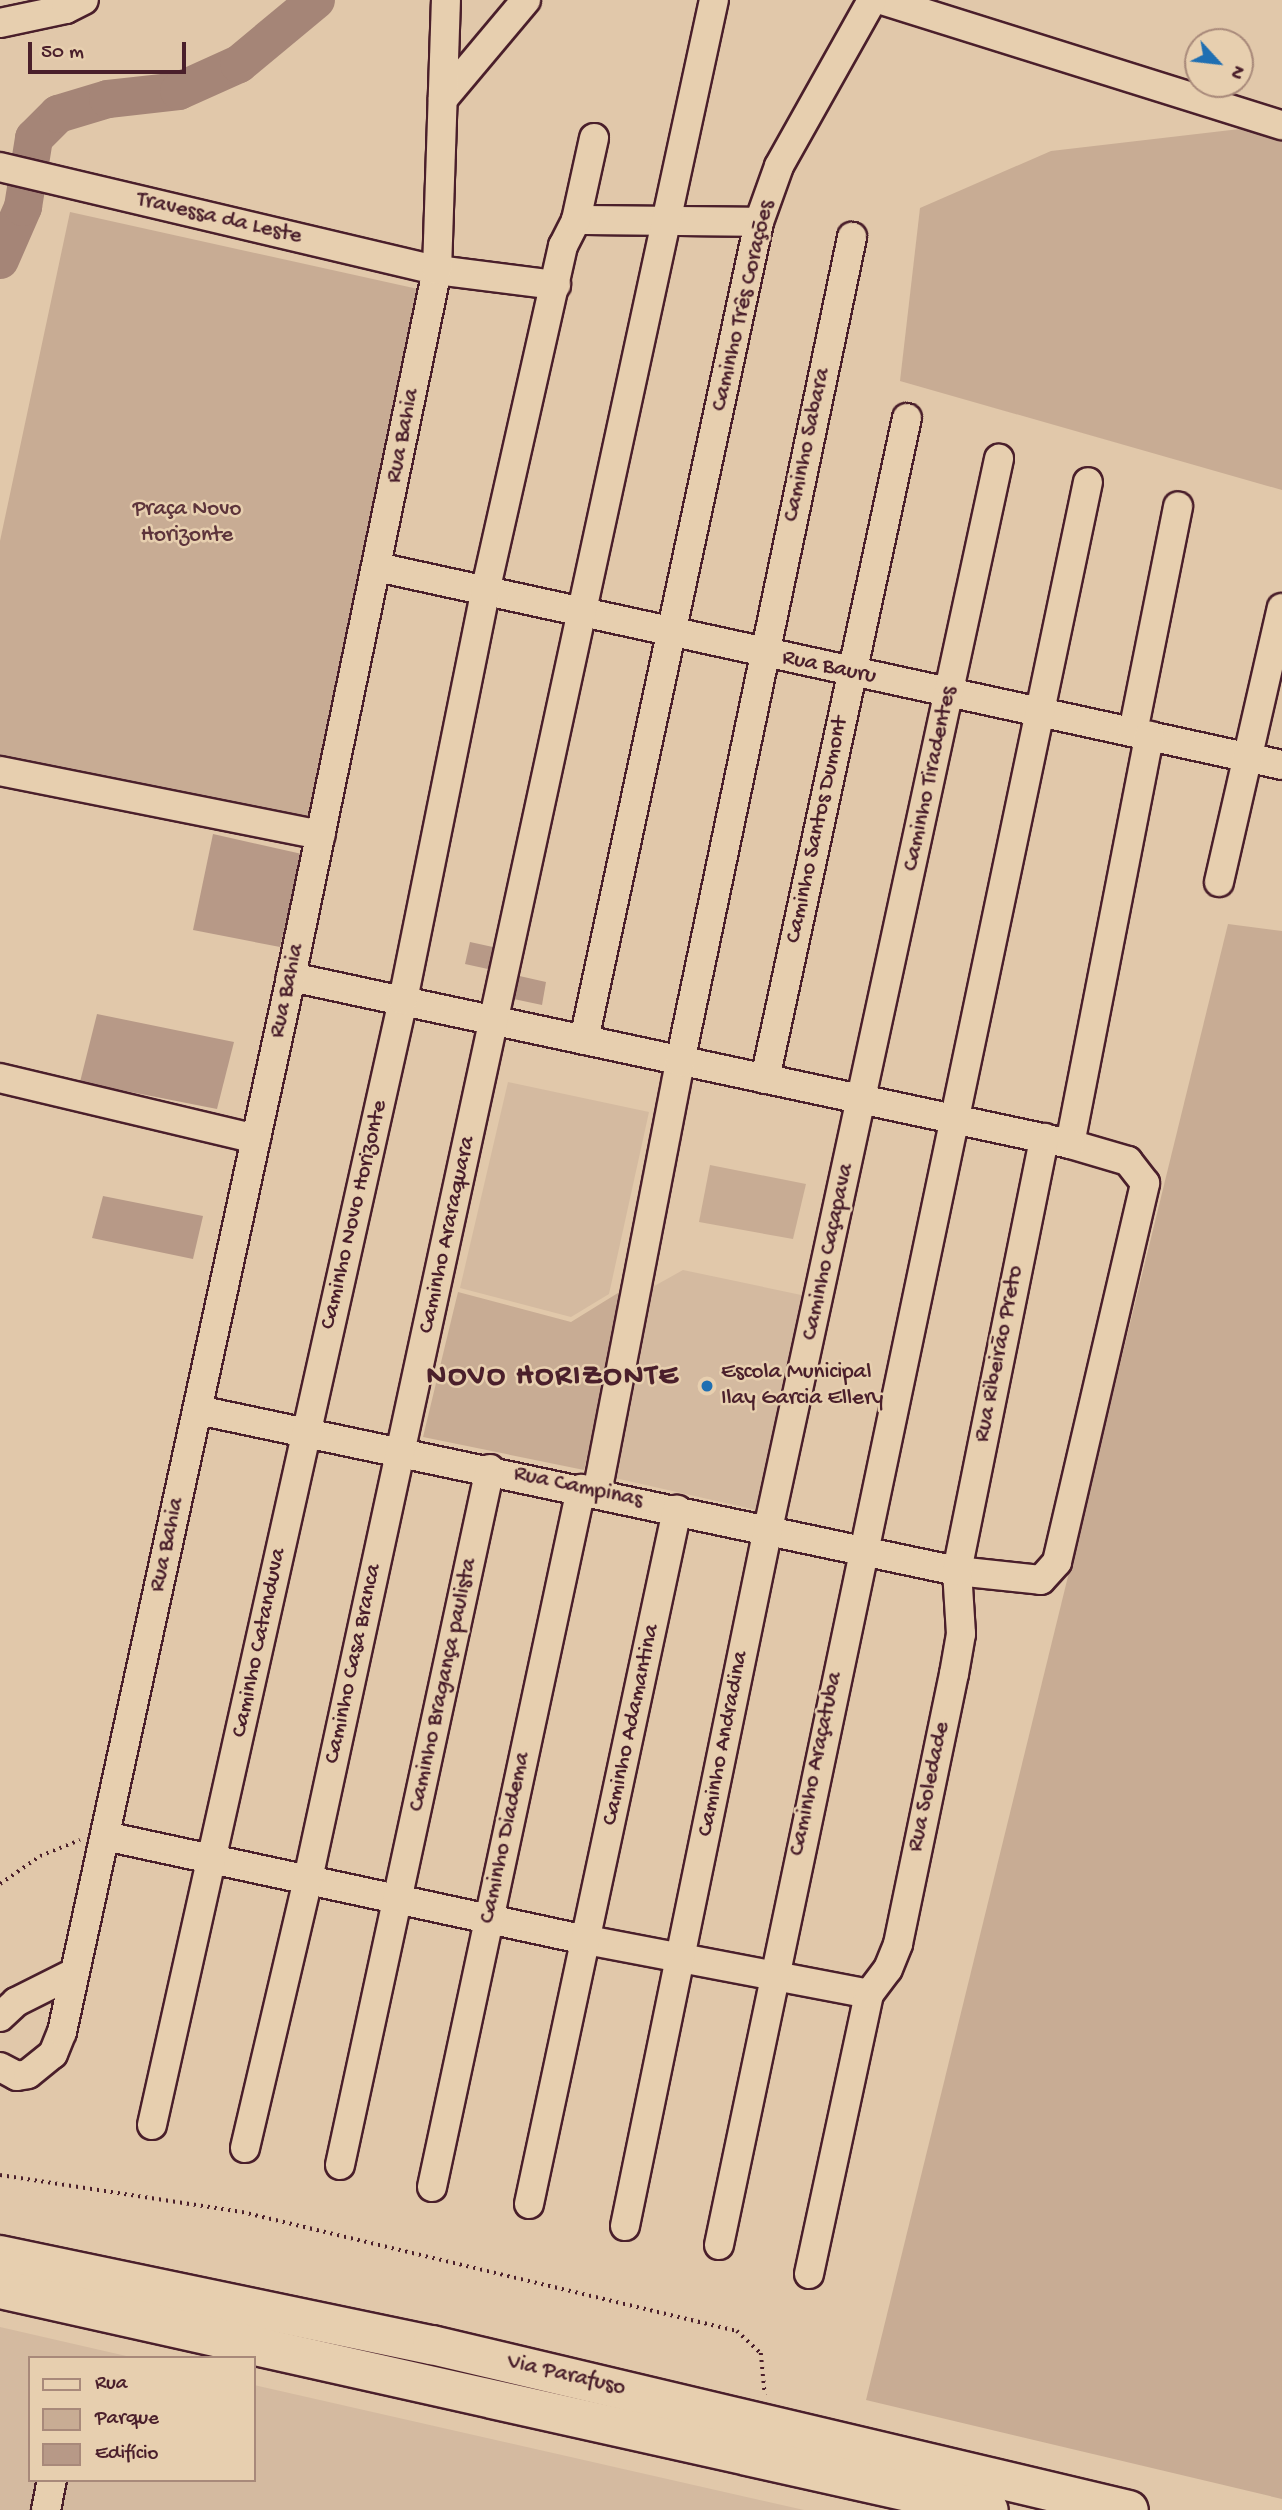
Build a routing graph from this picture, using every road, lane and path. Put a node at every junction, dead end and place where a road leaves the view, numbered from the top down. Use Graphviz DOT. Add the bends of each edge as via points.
graph roads {
  1 [pos="84,0"];
  2 [pos="446,0"];
  3 [pos="526,0"];
  4 [pos="715,0"];
  5 [pos="872,0"];
  6 [pos="882,0"];
  7 [pos="0,23"];
  8 [pos="445,30"];
  9 [pos="492,41"];
  10 [pos="443,99"];
  11 [pos="1282,125"];
  12 [pos="594,138"];
  13 [pos="3,167"];
  14 [pos="670,219"];
  15 [pos="576,220"];
  16 [pos="759,222"];
  17 [pos="852,237"];
  18 [pos="437,270"];
  19 [pos="556,285"];
  20 [pos="907,418"];
  21 [pos="999,459"];
  22 [pos="1088,482"];
  23 [pos="1178,506"];
  24 [pos="377,568"];
  25 [pos="485,592"];
  26 [pos="1282,608"];
  27 [pos="578,614"];
  28 [pos="672,634"];
  29 [pos="764,654"];
  30 [pos="852,672"];
  31 [pos="949,694"];
  32 [pos="1039,713"];
  33 [pos="1141,734"];
  34 [pos="1247,757"];
  35 [pos="1282,765"];
  36 [pos="0,771"];
  37 [pos="321,835"];
  38 [pos="1219,882"];
  39 [pos="291,977"];
  40 [pos="403,1000"];
  41 [pos="495,1020"];
  42 [pos="584,1040"];
  43 [pos="680,1062"];
  44 [pos="0,1078"];
  45 [pos="765,1079"];
  46 [pos="863,1098"];
  47 [pos="952,1119"];
  48 [pos="256,1139"];
  49 [pos="1057,1141"];
  50 [pos="198,1410"];
  51 [pos="307,1430"];
  52 [pos="401,1450"];
  53 [pos="490,1469"];
  54 [pos="589,1491"];
  55 [pos="677,1510"];
  56 [pos="768,1529"];
  57 [pos="862,1550"];
  58 [pos="957,1571"];
  59 [pos="105,1836"];
  60 [pos="213,1857"];
  61 [pos="308,1879"];
  62 [pos="0,1884"];
  63 [pos="397,1900"];
  64 [pos="489,1919"];
  65 [pos="587,1940"];
  66 [pos="681,1958"];
  67 [pos="72,1974"];
  68 [pos="772,1978"];
  69 [pos="869,1994"];
  70 [pos="0,2017"];
  71 [pos="0,2067"];
  72 [pos="152,2125"];
  73 [pos="245,2148"];
  74 [pos="340,2165"];
  75 [pos="0,2175"];
  76 [pos="432,2188"];
  77 [pos="529,2204"];
  78 [pos="625,2227"];
  79 [pos="719,2245"];
  80 [pos="0,2255"];
  81 [pos="809,2274"];
  82 [pos="0,2290"];
  83 [pos="765,2422"];
  84 [pos="52,2482"];
  85 [pos="981,2509"];
  86 [pos="46,2510"];
  87 [pos="1129,2510"];
  1 -- 7 [label="street" via="66,9"];
  2 -- 8 [label="street, Rua Bahia"];
  3 -- 9 [label="street"];
  4 -- 14 [label="street, Caminho Araraquara"];
  5 -- 16 [label="street, Caminho Três Corações" via="779,166"];
  6 -- 11 [label="street"];
  8 -- 9 [label="street"];
  8 -- 10 [label="street, Rua Bahia"];
  9 -- 10 [label="street"];
  10 -- 18 [label="street, Rua Bahia"];
  12 -- 15 [label="street, Caminho Novo Horizonte"];
  13 -- 18 [label="street, Travessa da Leste"];
  14 -- 15 [label="street"];
  14 -- 16 [label="street"];
  14 -- 27 [label="street, Caminho Araraquara"];
  15 -- 19 [label="street, Caminho Novo Horizonte" via="564,246"];
  16 -- 28 [label="street, Caminho Três Corações"];
  17 -- 29 [label="street, Caminho Sabara"];
  18 -- 19 [label="street, Travessa da Leste"];
  18 -- 24 [label="street, Rua Bahia"];
  19 -- 25 [label="street, Caminho Novo Horizonte"];
  20 -- 30 [label="street, Caminho Santos Dumont"];
  21 -- 31 [label="street, Caminho Tiradentes"];
  22 -- 32 [label="street, Caminho Araçatuba"];
  23 -- 33 [label="street, Rua Ribeirão Preto"];
  24 -- 25 [label="street, Rua Bauru"];
  24 -- 37 [label="street, Rua Bahia"];
  25 -- 27 [label="street, Rua Bauru"];
  25 -- 40 [label="street, Caminho Novo Horizonte"];
  26 -- 34 [label="street"];
  27 -- 28 [label="street, Rua Bauru"];
  27 -- 41 [label="street, Caminho Araraquara"];
  28 -- 29 [label="street, Rua Bauru"];
  28 -- 42 [label="street, Caminho Três Corações"];
  29 -- 30 [label="street, Rua Bauru"];
  29 -- 43 [label="street, Caminho Sabara"];
  30 -- 31 [label="street, Rua Bauru"];
  30 -- 45 [label="street, Caminho Santos Dumont"];
  31 -- 32 [label="street, Rua Bauru"];
  31 -- 46 [label="street, Caminho Tiradentes"];
  32 -- 33 [label="street, Rua Bauru"];
  32 -- 47 [label="street, Caminho Araçatuba"];
  33 -- 34 [label="street, Rua Bauru"];
  33 -- 49 [label="street, Rua Ribeirão Preto"];
  34 -- 35 [label="street, Rua Bauru"];
  34 -- 38 [label="street"];
  36 -- 37 [label="street"];
  37 -- 39 [label="street, Rua Bahia"];
  39 -- 40 [label="street"];
  39 -- 48 [label="street, Rua Bahia"];
  40 -- 41 [label="street"];
  40 -- 51 [label="street, Caminho Novo Horizonte"];
  41 -- 42 [label="street"];
  41 -- 52 [label="street, Caminho Araraquara"];
  42 -- 43 [label="street"];
  43 -- 45 [label="street"];
  43 -- 54 [label="street, Caminho Diadema"];
  44 -- 48 [label="street"];
  45 -- 46 [label="street"];
  46 -- 47 [label="street"];
  46 -- 56 [label="street, Caminho Caçapava"];
  47 -- 49 [label="street"];
  47 -- 57 [label="street, Caminho Araçatuba"];
  48 -- 50 [label="street, Rua Bahia"];
  49 -- 58 [label="street, Rua Ribeirão Preto"];
  49 -- 58 [label="street, Rua Campinas" via="1128,1161 1144,1183 1057,1562 1041,1580"];
  50 -- 51 [label="street, Rua Campinas"];
  50 -- 59 [label="street, Rua Bahia"];
  51 -- 52 [label="street, Rua Campinas"];
  51 -- 60 [label="street, Caminho Catanduva"];
  52 -- 53 [label="street, Rua Campinas"];
  52 -- 61 [label="street, Caminho Casa Branca"];
  53 -- 54 [label="street, Rua Campinas"];
  53 -- 63 [label="street, Caminho Bragança paulista"];
  54 -- 55 [label="street, Rua Campinas"];
  54 -- 64 [label="street, Caminho Diadema"];
  55 -- 56 [label="street, Rua Campinas"];
  55 -- 65 [label="street, Caminho Adamantina"];
  56 -- 57 [label="street, Rua Campinas"];
  56 -- 66 [label="street, Caminho Andradina"];
  57 -- 58 [label="street, Rua Campinas"];
  57 -- 68 [label="street, Caminho Araçatuba"];
  58 -- 69 [label="street, Rua Soledade" via="961,1634 906,1903 893,1958"];
  59 -- 60 [label="street"];
  59 -- 62 [label="path" via="70,1843 40,1856"];
  59 -- 67 [label="street, Rua Bahia"];
  60 -- 61 [label="street"];
  60 -- 72 [label="street, Caminho Catanduva"];
  61 -- 63 [label="street"];
  61 -- 73 [label="street, Caminho Casa Branca"];
  63 -- 64 [label="street"];
  63 -- 74 [label="street, Caminho Bragança paulista"];
  64 -- 65 [label="street"];
  64 -- 76 [label="street, Caminho Diadema"];
  65 -- 66 [label="street"];
  65 -- 77 [label="street, Caminho Adamantina"];
  66 -- 68 [label="street"];
  66 -- 78 [label="street, Caminho Andradina"];
  67 -- 70 [label="street" via="16,2002"];
  67 -- 71 [label="street, Rua Bahia" via="62,2032 52,2053 29,2074 17,2076"];
  68 -- 69 [label="street"];
  68 -- 79 [label="street, Caminho Araçatuba"];
  69 -- 81 [label="street"];
  75 -- 83 [label="path" via="275,2219 737,2331 761,2353"];
  80 -- 83 [label="highway, Via Parafuso" via="432,2345"];
  82 -- 85 [label="highway, Via Parafuso"];
  83 -- 87 [label="highway, Via Parafuso"];
  84 -- 86 [label="street"];
}
